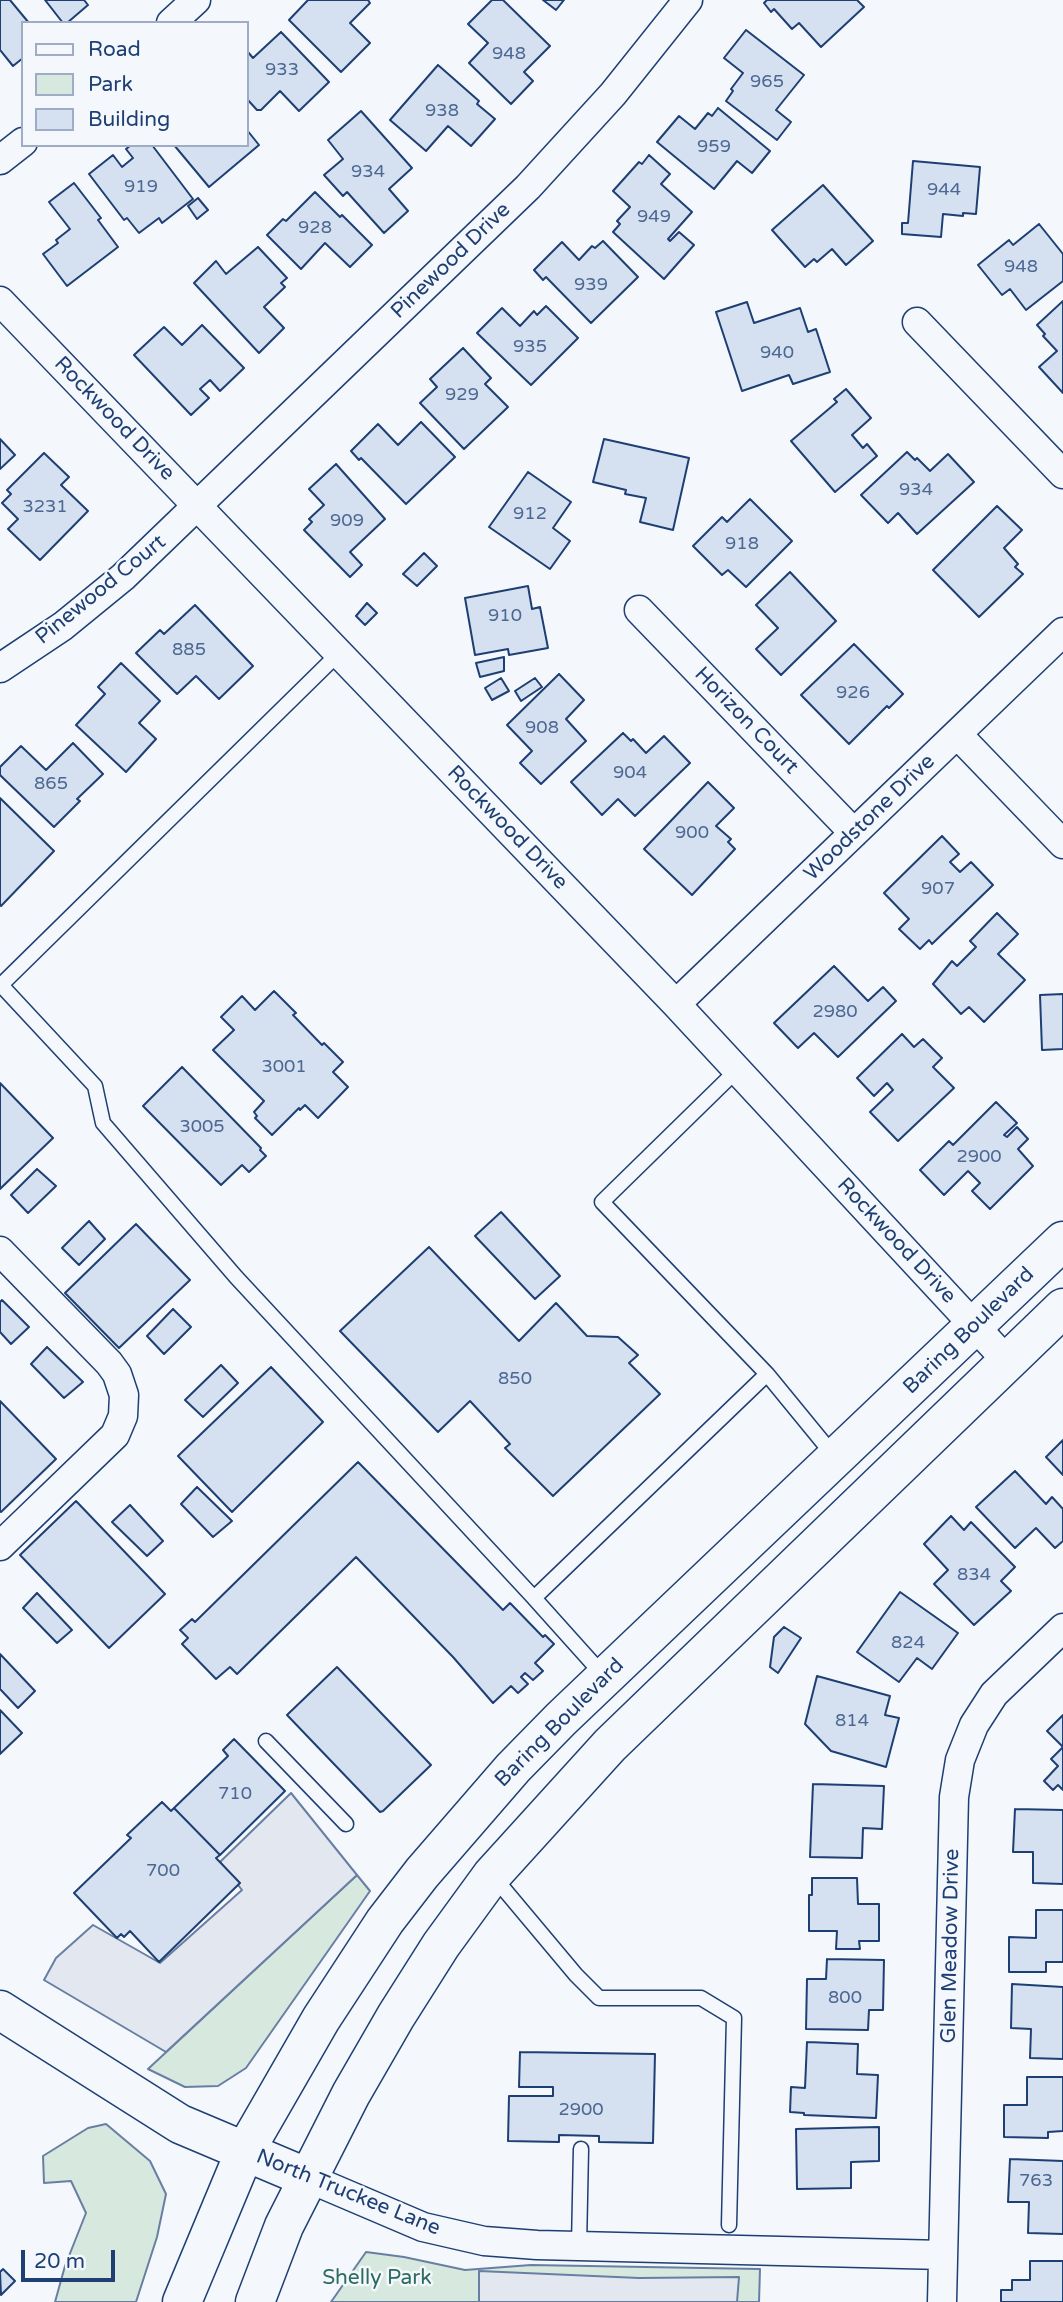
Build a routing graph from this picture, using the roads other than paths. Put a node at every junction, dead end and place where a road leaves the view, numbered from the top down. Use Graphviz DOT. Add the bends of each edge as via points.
graph roads {
  1 [pos="196,0"];
  2 [pos="688,0"];
  3 [pos="173,21"];
  4 [pos="21,144"];
  5 [pos="0,160"];
  6 [pos="0,301"];
  7 [pos="917,322"];
  8 [pos="1063,474"];
  9 [pos="198,506"];
  10 [pos="639,610"];
  11 [pos="1063,632"];
  12 [pos="339,653"];
  13 [pos="0,668"];
  14 [pos="957,734"];
  15 [pos="854,833"];
  16 [pos="1063,844"];
  17 [pos="677,1004"];
  18 [pos="737,1070"];
  19 [pos="1063,1241"];
  20 [pos="0,1251"];
  21 [pos="1063,1308"];
  22 [pos="974,1326"];
  23 [pos="1007,1362"];
  24 [pos="767,1374"];
  25 [pos="836,1458"];
  26 [pos="0,1546"];
  27 [pos="534,1598"];
  28 [pos="1063,1628"];
  29 [pos="605,1677"];
  30 [pos="266,1741"];
  31 [pos="346,1824"];
  32 [pos="492,1875"];
  33 [pos="0,2010"];
  34 [pos="581,2149"];
  35 [pos="245,2151"];
  36 [pos="307,2178"];
  37 [pos="729,2225"];
  38 [pos="579,2246"];
  39 [pos="943,2255"];
  40 [pos="182,2302"];
  41 [pos="256,2302"];
  42 [pos="943,2302"];
  1 -- 3 [label="street"];
  2 -- 9 [label="street, Pinewood Drive" via="614,94 528,187"];
  4 -- 5 [label="street"];
  6 -- 9 [label="street, Rockwood Drive"];
  7 -- 8 [label="street"];
  9 -- 12 [label="street, Rockwood Drive"];
  9 -- 13 [label="street, Pinewood Court" via="123,577 63,626"];
  10 -- 15 [label="street, Horizon Court"];
  11 -- 14 [label="street, Woodstone Drive"];
  12 -- 17 [label="street, Rockwood Drive"];
  12 -- 27 [label="lane" via="1,985 95,1086 103,1123 236,1278"];
  14 -- 15 [label="street, Woodstone Drive"];
  14 -- 16 [label="street"];
  15 -- 17 [label="street, Woodstone Drive"];
  17 -- 18 [label="street, Rockwood Drive"];
  18 -- 22 [label="street, Rockwood Drive"];
  18 -- 24 [label="lane" via="603,1202"];
  19 -- 22 [label="main road, Baring Boulevard"];
  20 -- 26 [label="street" via="109,1363 124,1395 115,1435"];
  21 -- 23 [label="main road"];
  22 -- 23 [label="street, Rockwood Drive"];
  22 -- 25 [label="main road, Baring Boulevard"];
  23 -- 32 [label="main road" via="610,1745"];
  24 -- 25 [label="lane"];
  24 -- 27 [label="lane"];
  25 -- 29 [label="main road, Baring Boulevard"];
  27 -- 29 [label="lane"];
  28 -- 39 [label="street, Glen Meadow Drive" via="994,1694 974,1725 960,1760 954,1797"];
  29 -- 35 [label="main road, Baring Boulevard" via="513,1768 404,1895 321,2019"];
  30 -- 31 [label="lane"];
  32 -- 36 [label="main road" via="396,2016"];
  32 -- 37 [label="lane" via="599,1998 701,1998 734,2018"];
  33 -- 35 [label="main road, North Truckee Lane" via="180,2124"];
  34 -- 38 [label="lane"];
  35 -- 36 [label="main road, North Truckee Lane"];
  35 -- 40 [label="main road, Baring Boulevard"];
  36 -- 38 [label="street, North Truckee Lane" via="423,2227 455,2235"];
  36 -- 41 [label="main road"];
  38 -- 39 [label="street, North Truckee Lane"];
  39 -- 42 [label="street, Glen Meadow Drive"];
}
